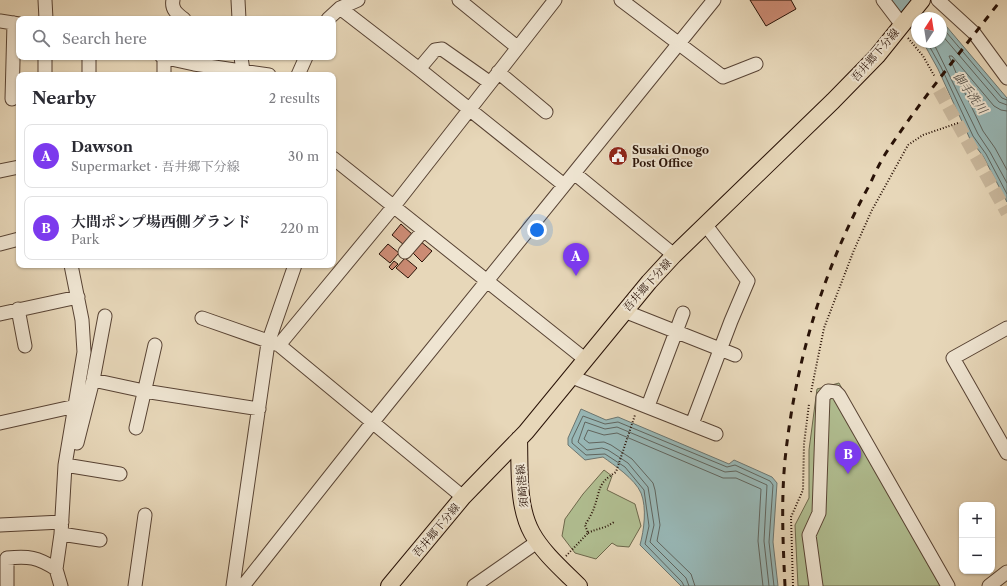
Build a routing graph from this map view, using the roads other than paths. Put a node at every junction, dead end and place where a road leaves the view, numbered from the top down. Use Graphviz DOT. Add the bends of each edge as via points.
graph roads {
  1 [pos="45,0"];
  2 [pos="173,0"];
  3 [pos="238,0"];
  4 [pos="358,0"];
  5 [pos="459,0"];
  6 [pos="555,0"];
  7 [pos="621,0"];
  8 [pos="714,0"];
  9 [pos="883,0"];
  10 [pos="922,0"];
  11 [pos="938,0"];
  12 [pos="340,8"];
  13 [pos="46,16"];
  14 [pos="181,16"];
  15 [pos="239,16"];
  16 [pos="331,16"];
  17 [pos="0,21"];
  18 [pos="16,23"];
  19 [pos="904,27"];
  20 [pos="678,45"];
  21 [pos="517,47"];
  22 [pos="46,60"];
  23 [pos="89,60"];
  24 [pos="163,60"];
  25 [pos="176,60"];
  26 [pos="242,60"];
  27 [pos="305,60"];
  28 [pos="756,64"];
  29 [pos="419,69"];
  30 [pos="243,71"];
  31 [pos="45,72"];
  32 [pos="89,72"];
  33 [pos="164,72"];
  34 [pos="250,72"];
  35 [pos="299,72"];
  36 [pos="1006,75"];
  37 [pos="494,78"];
  38 [pos="10,99"];
  39 [pos="469,109"];
  40 [pos="546,112"];
  41 [pos="336,160"];
  42 [pos="16,168"];
  43 [pos="0,171"];
  44 [pos="574,173"];
  45 [pos="564,185"];
  46 [pos="394,206"];
  47 [pos="705,224"];
  48 [pos="423,231"];
  49 [pos="16,240"];
  50 [pos="0,244"];
  51 [pos="405,252"];
  52 [pos="674,255"];
  53 [pos="72,268"];
  54 [pos="294,268"];
  55 [pos="487,282"];
  56 [pos="78,297"];
  57 [pos="18,309"];
  58 [pos="624,311"];
  59 [pos="683,312"];
  60 [pos="0,314"];
  61 [pos="105,316"];
  62 [pos="202,318"];
  63 [pos="1007,328"];
  64 [pos="676,333"];
  65 [pos="274,344"];
  66 [pos="155,345"];
  67 [pos="25,346"];
  68 [pos="721,351"];
  69 [pos="735,355"];
  70 [pos="586,360"];
  71 [pos="572,377"];
  72 [pos="93,380"];
  73 [pos="144,391"];
  74 [pos="76,406"];
  75 [pos="643,407"];
  76 [pos="259,409"];
  77 [pos="0,422"];
  78 [pos="372,423"];
  79 [pos="692,424"];
  80 [pos="136,428"];
  81 [pos="716,434"];
  82 [pos="519,439"];
  83 [pos="1007,453"];
  84 [pos="69,464"];
  85 [pos="120,474"];
  86 [pos="463,497"];
  87 [pos="146,515"];
  88 [pos="0,525"];
  89 [pos="62,528"];
  90 [pos="100,540"];
  91 [pos="537,542"];
  92 [pos="56,569"];
  93 [pos="1007,572"];
  94 [pos="7,586"];
  95 [pos="61,586"];
  96 [pos="134,586"];
  97 [pos="233,586"];
  98 [pos="243,586"];
  99 [pos="389,586"];
  100 [pos="474,586"];
  101 [pos="579,586"];
  102 [pos="816,586"];
  103 [pos="948,586"];
  104 [pos="989,586"];
  1 -- 13 [label="street"];
  2 -- 14 [label="street" via="174,10"];
  3 -- 15 [label="street"];
  4 -- 12 [label="street"];
  5 -- 21 [label="street"];
  6 -- 21 [label="street"];
  7 -- 20 [label="street"];
  8 -- 20 [label="street"];
  9 -- 19 [label="street"];
  10 -- 19 [label="main road, 吾井郷下分線"];
  11 -- 36 [label="street" via="974,33"];
  12 -- 16 [label="street"];
  12 -- 29 [label="street"];
  17 -- 18 [label="street"];
  18 -- 38 [label="street"];
  19 -- 47 [label="main road, 吾井郷下分線" via="833,102"];
  20 -- 28 [label="street" via="723,77"];
  20 -- 44 [label="street"];
  21 -- 37 [label="street"];
  22 -- 31 [label="street"];
  23 -- 32 [label="street"];
  24 -- 33 [label="street"];
  25 -- 30 [label="street"];
  26 -- 30 [label="street"];
  27 -- 35 [label="street"];
  29 -- 37 [label="street" via="435,50 442,49"];
  29 -- 39 [label="street"];
  30 -- 34 [label="street"];
  37 -- 39 [label="street"];
  37 -- 40 [label="street"];
  39 -- 45 [label="street"];
  39 -- 46 [label="street"];
  41 -- 46 [label="street"];
  42 -- 43 [label="street"];
  44 -- 45 [label="street"];
  44 -- 52 [label="street"];
  45 -- 55 [label="street"];
  46 -- 48 [label="street"];
  46 -- 65 [label="street"];
  47 -- 52 [label="main road, 吾井郷下分線"];
  47 -- 68 [label="street" via="748,282"];
  48 -- 51 [label="street"];
  48 -- 55 [label="street"];
  49 -- 50 [label="street"];
  52 -- 58 [label="main road, 吾井郷下分線"];
  53 -- 56 [label="street"];
  54 -- 65 [label="street"];
  55 -- 70 [label="street"];
  55 -- 78 [label="street"];
  56 -- 57 [label="street"];
  56 -- 74 [label="street" via="84,352"];
  57 -- 60 [label="street"];
  57 -- 67 [label="street"];
  58 -- 64 [label="street"];
  58 -- 70 [label="main road, 吾井郷下分線"];
  59 -- 64 [label="street"];
  61 -- 72 [label="street"];
  62 -- 65 [label="street"];
  63 -- 83 [label="street" via="953,358"];
  64 -- 68 [label="street"];
  64 -- 75 [label="street"];
  65 -- 76 [label="street"];
  65 -- 78 [label="street"];
  66 -- 73 [label="street"];
  68 -- 69 [label="street"];
  68 -- 79 [label="street"];
  70 -- 71 [label="main road, 吾井郷下分線"];
  71 -- 75 [label="street"];
  71 -- 82 [label="main road, 吾井郷下分線"];
  72 -- 73 [label="street"];
  72 -- 84 [label="street"];
  73 -- 76 [label="street"];
  73 -- 80 [label="street"];
  74 -- 77 [label="street"];
  74 -- 84 [label="street"];
  75 -- 79 [label="street"];
  76 -- 97 [label="street"];
  78 -- 86 [label="street"];
  78 -- 98 [label="street"];
  79 -- 81 [label="street"];
  82 -- 86 [label="main road, 吾井郷下分線"];
  82 -- 91 [label="main road, 須崎港線" via="523,507"];
  84 -- 85 [label="street"];
  84 -- 89 [label="street"];
  86 -- 99 [label="main road, 吾井郷下分線"];
  87 -- 96 [label="street"];
  88 -- 89 [label="street"];
  89 -- 90 [label="street"];
  89 -- 92 [label="street"];
  91 -- 100 [label="street"];
  91 -- 101 [label="main road, 須崎港線"];
  92 -- 94 [label="street" via="39,559 26,556 7,558"];
  92 -- 95 [label="street"];
  93 -- 104 [label="street"];
  102 -- 103 [label="street" via="809,535 819,512 823,397 828,391 839,395"];
}
